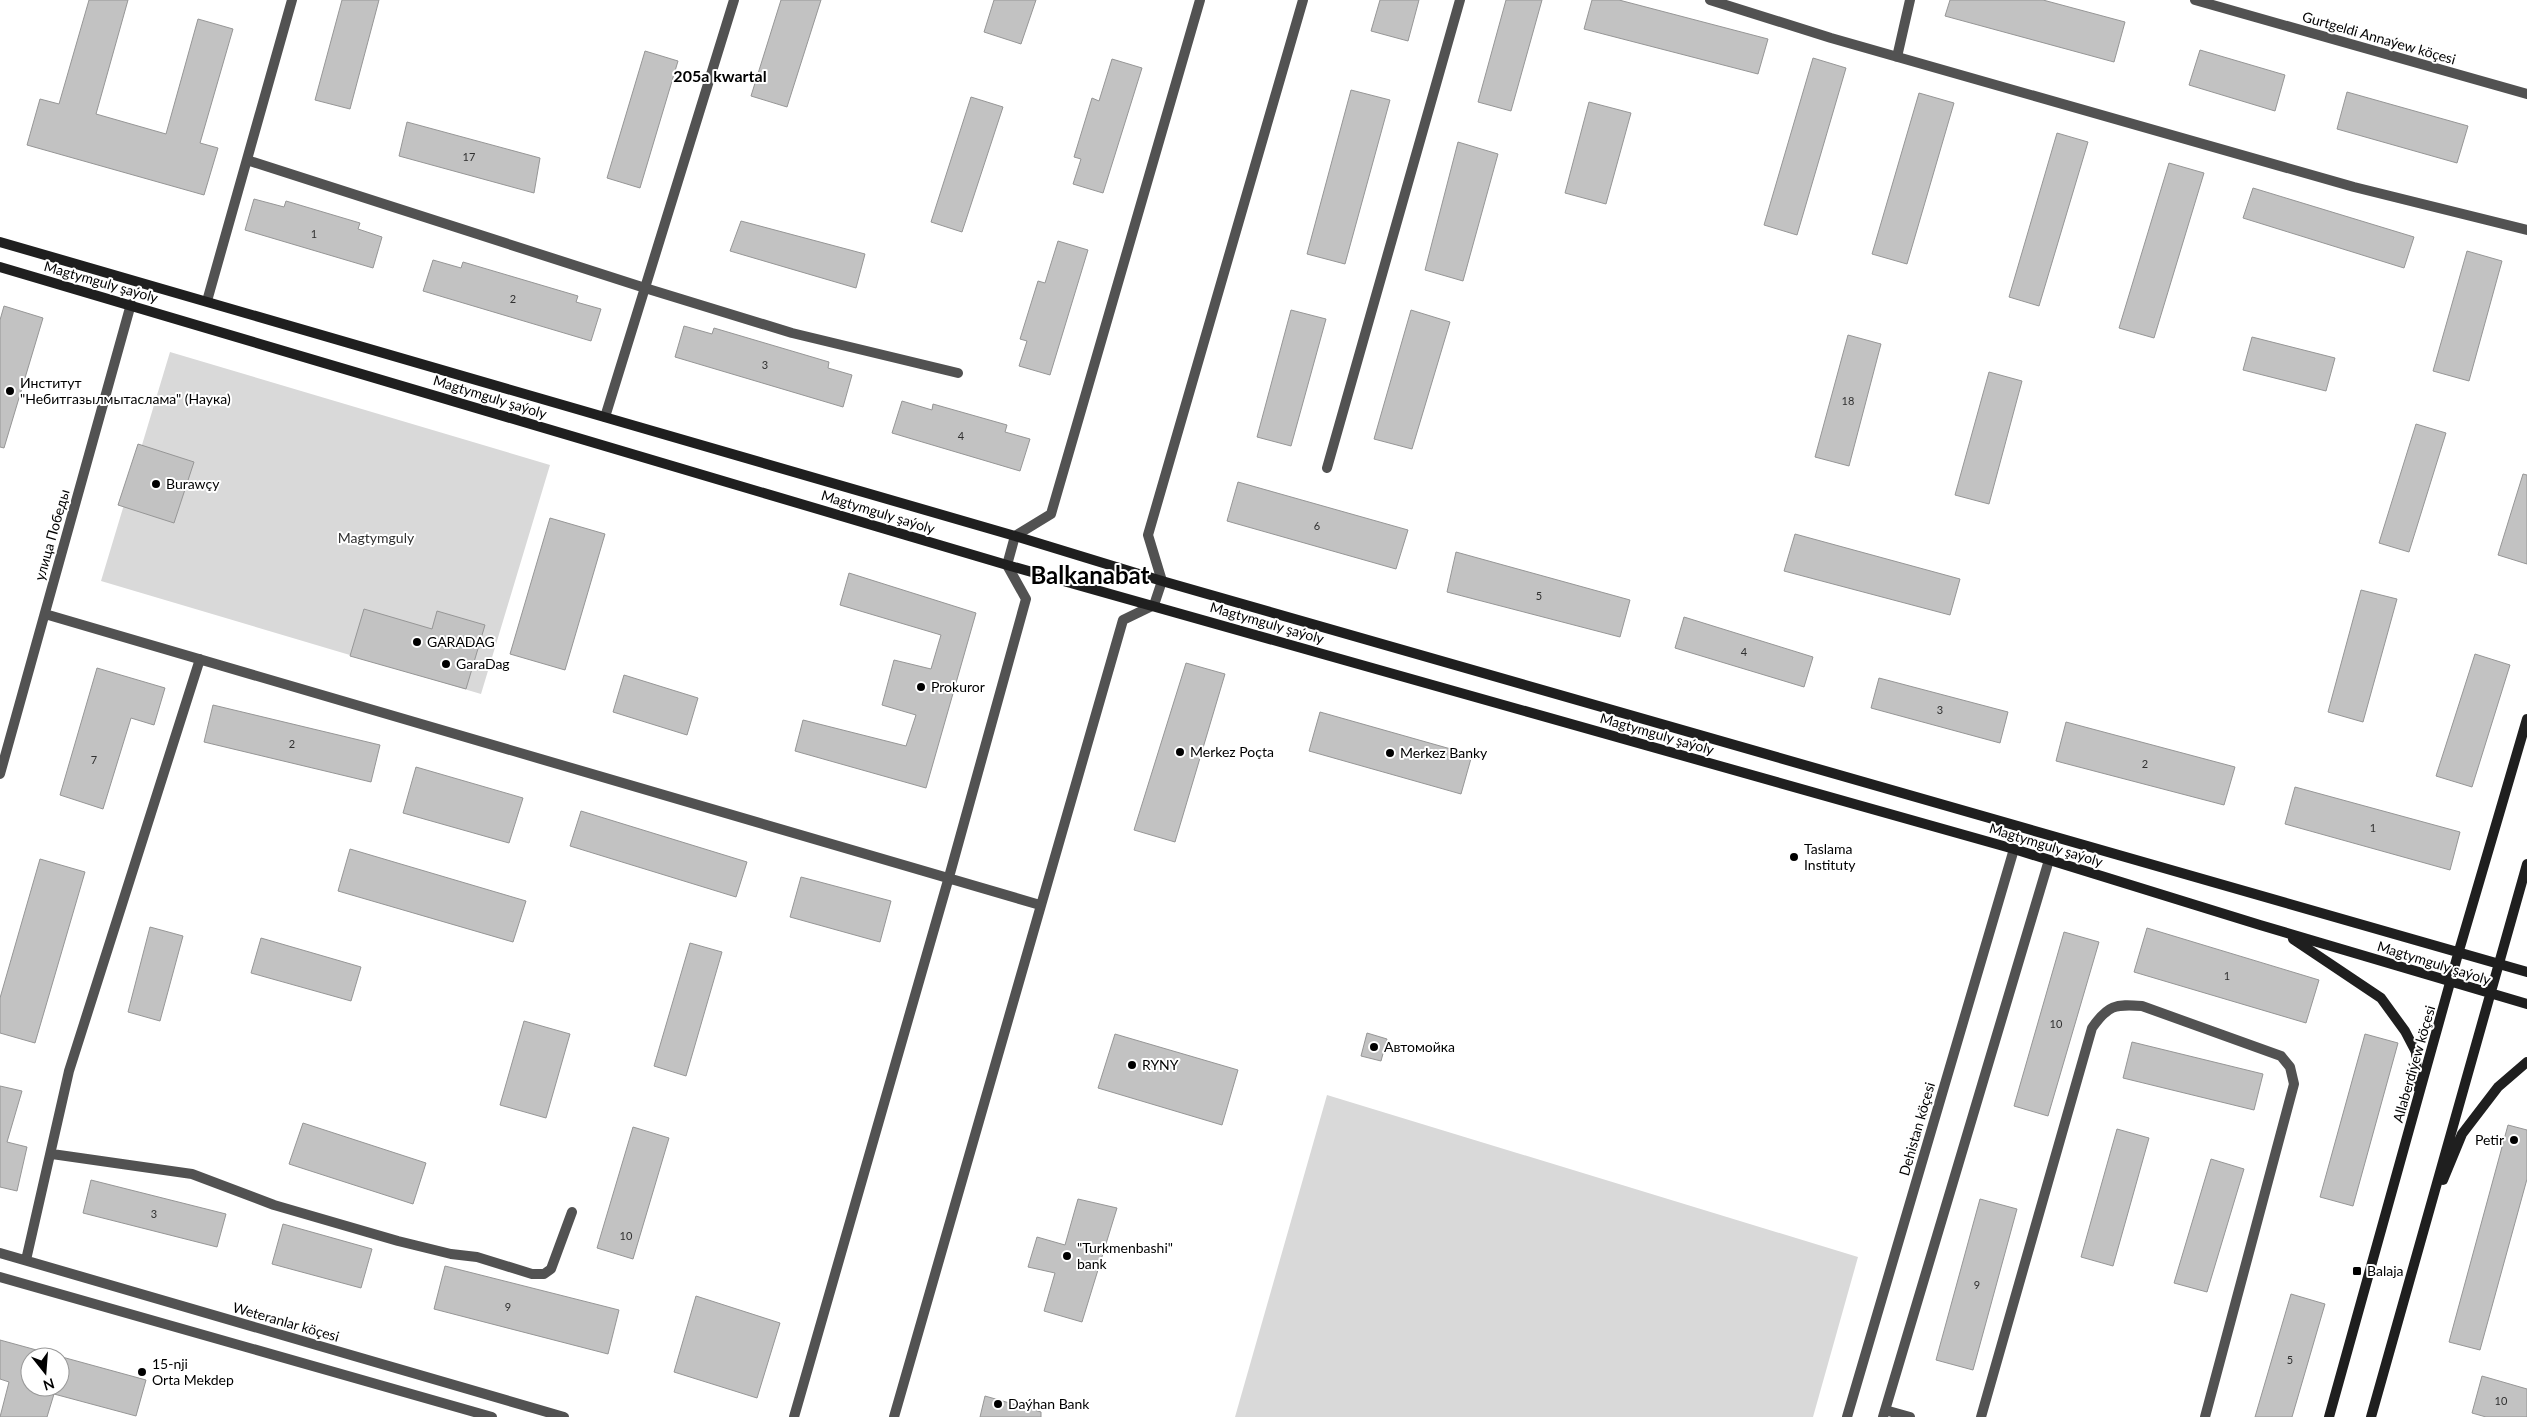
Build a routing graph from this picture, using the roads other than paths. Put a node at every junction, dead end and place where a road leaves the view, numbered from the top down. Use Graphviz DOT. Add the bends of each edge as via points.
graph roads {
  1 [pos="292,0"];
  2 [pos="734,0"];
  3 [pos="1200,0"];
  4 [pos="1303,0"];
  5 [pos="1460,0"];
  6 [pos="1710,0"];
  7 [pos="1910,0"];
  8 [pos="2195,0"];
  9 [pos="1897,57"];
  10 [pos="2527,94"];
  11 [pos="247,160"];
  12 [pos="2527,230"];
  13 [pos="0,242"];
  14 [pos="0,267"];
  15 [pos="645,288"];
  16 [pos="207,301"];
  17 [pos="130,304"];
  18 [pos="958,373"];
  19 [pos="605,417"];
  20 [pos="1327,468"];
  21 [pos="1015,536"];
  22 [pos="1007,565"];
  23 [pos="1162,581"];
  24 [pos="1154,605"];
  25 [pos="44,614"];
  26 [pos="200,659"];
  27 [pos="2527,719"];
  28 [pos="0,774"];
  29 [pos="2014,849"];
  30 [pos="2049,860"];
  31 [pos="2527,864"];
  32 [pos="949,877"];
  33 [pos="1040,905"];
  34 [pos="2260,925"];
  35 [pos="2458,954"];
  36 [pos="2498,963"];
  37 [pos="2527,972"];
  38 [pos="2451,983"];
  39 [pos="2489,994"];
  40 [pos="2527,1004"];
  41 [pos="2527,1062"];
  42 [pos="2417,1101"];
  43 [pos="52,1154"];
  44 [pos="572,1212"];
  45 [pos="2426,1220"];
  46 [pos="0,1253"];
  47 [pos="26,1260"];
  48 [pos="0,1277"];
  49 [pos="1884,1414"];
  50 [pos="492,1417"];
  51 [pos="564,1417"];
  52 [pos="794,1417"];
  53 [pos="894,1417"];
  54 [pos="1847,1417"];
  55 [pos="1910,1417"];
  56 [pos="1981,1417"];
  57 [pos="2205,1417"];
  58 [pos="2329,1417"];
  59 [pos="2371,1417"];
  1 -- 11 [label="street"];
  2 -- 15 [label="street"];
  3 -- 21 [label="street" via="1051,514"];
  4 -- 23 [label="street" via="1148,536"];
  5 -- 20 [label="street"];
  6 -- 9 [label="street"];
  7 -- 9 [label="street"];
  8 -- 10 [label="street, Gurtgeldi Annaýew köçesi"];
  9 -- 12 [label="street" via="2354,187"];
  11 -- 15 [label="street"];
  11 -- 16 [label="street"];
  13 -- 16 [label="street, Magtymguly şaýoly"];
  14 -- 17 [label="street, Magtymguly şaýoly"];
  15 -- 18 [label="street" via="792,332"];
  15 -- 19 [label="street"];
  16 -- 19 [label="street, Magtymguly şaýoly"];
  17 -- 22 [label="street, Magtymguly şaýoly"];
  17 -- 25 [label="street, улица Победы"];
  19 -- 21 [label="street, Magtymguly şaýoly"];
  21 -- 22 [label="street"];
  21 -- 23 [label="street, Magtymguly şaýoly"];
  22 -- 24 [label="street, Magtymguly şaýoly"];
  22 -- 32 [label="street" via="1026,599"];
  23 -- 24 [label="street"];
  23 -- 35 [label="street, Magtymguly şaýoly"];
  24 -- 29 [label="street, Magtymguly şaýoly"];
  24 -- 33 [label="street" via="1123,620"];
  25 -- 26 [label="street"];
  25 -- 28 [label="street, улица Победы"];
  26 -- 32 [label="street"];
  26 -- 43 [label="street" via="69,1071"];
  27 -- 35 [label="street, Allaberdiýew köçesi"];
  29 -- 30 [label="street, Magtymguly şaýoly"];
  29 -- 54 [label="street, Dehistan köçesi"];
  30 -- 34 [label="street, Magtymguly şaýoly"];
  30 -- 49 [label="street"];
  31 -- 36 [label="street"];
  32 -- 33 [label="street"];
  32 -- 52 [label="street"];
  33 -- 53 [label="street"];
  34 -- 38 [label="street, Magtymguly şaýoly"];
  34 -- 42 [label="street" via="2296,940 2381,998 2416,1052"];
  35 -- 36 [label="street, Magtymguly şaýoly"];
  35 -- 38 [label="street, Allaberdiýew köçesi"];
  36 -- 37 [label="street, Magtymguly şaýoly"];
  36 -- 39 [label="street"];
  38 -- 39 [label="street, Magtymguly şaýoly"];
  38 -- 42 [label="street, Allaberdiýew köçesi"];
  39 -- 40 [label="street, Magtymguly şaýoly"];
  39 -- 45 [label="street"];
  41 -- 45 [label="street" via="2498,1087 2462,1134"];
  42 -- 58 [label="street, Allaberdiýew köçesi"];
  43 -- 44 [label="street" via="192,1174 274,1205 372,1234 532,1274 544,1274 551,1268"];
  43 -- 47 [label="street"];
  45 -- 59 [label="street"];
  46 -- 47 [label="street, Weteranlar köçesi"];
  47 -- 51 [label="street, Weteranlar köçesi"];
  48 -- 50 [label="street"];
  49 -- 55 [label="street"];
  56 -- 57 [label="street" via="2092,1028 2101,1015 2117,1004 2142,1006 2282,1056 2290,1067 2294,1084"];
}
